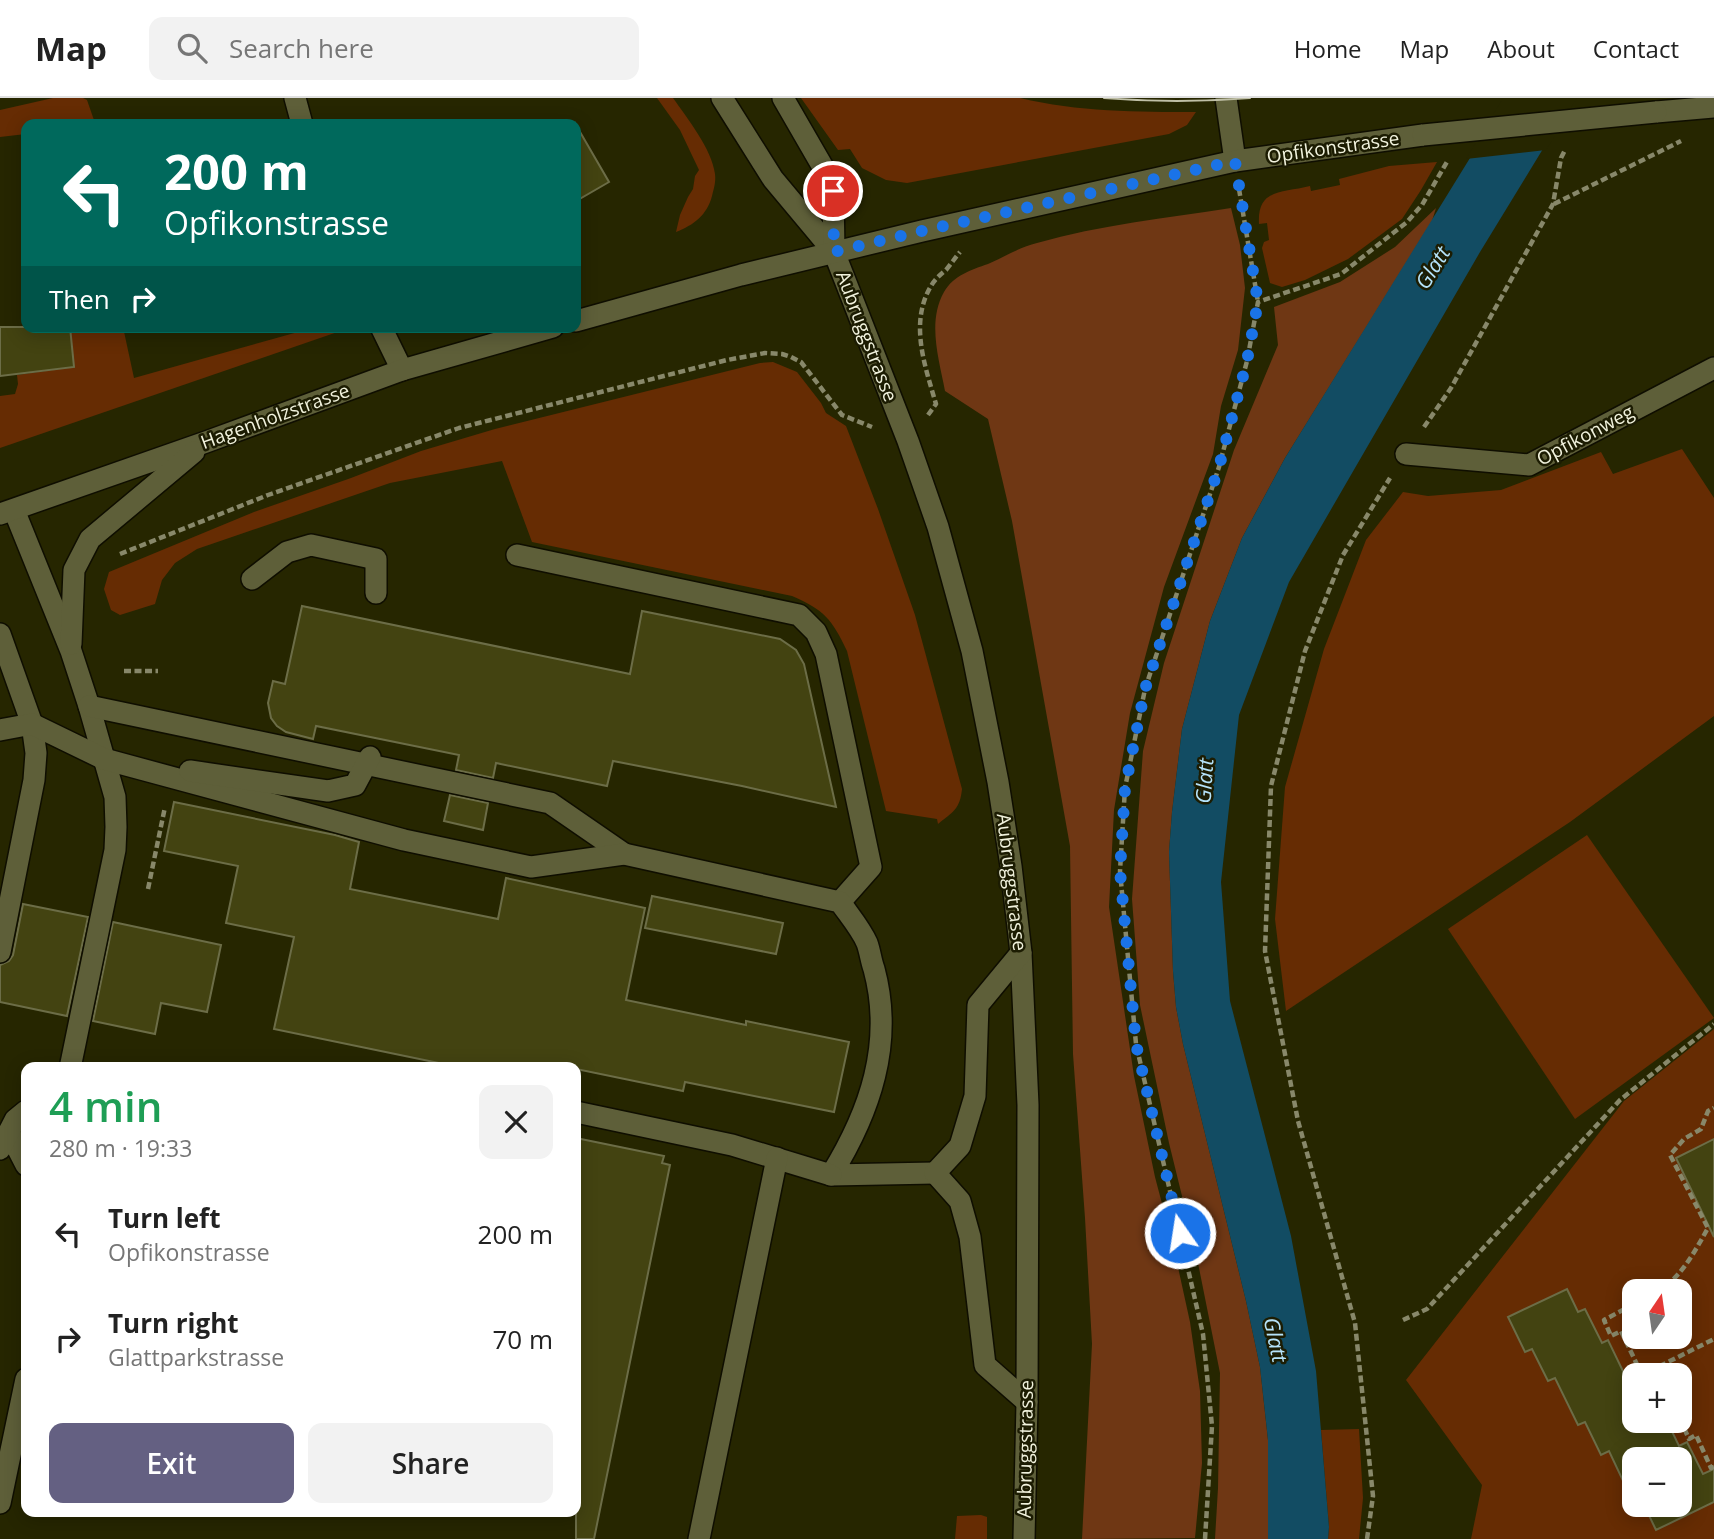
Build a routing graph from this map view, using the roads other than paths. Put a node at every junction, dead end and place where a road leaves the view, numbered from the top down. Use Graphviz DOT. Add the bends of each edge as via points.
graph roads {
  1 [pos="295,98"];
  2 [pos="722,98"];
  3 [pos="783,98"];
  4 [pos="1226,98"];
  5 [pos="1714,107"];
  6 [pos="301,119"];
  7 [pos="1235,161"];
  8 [pos="834,252"];
  9 [pos="581,320"];
  10 [pos="385,333"];
  11 [pos="532,333"];
  12 [pos="1714,368"];
  13 [pos="402,370"];
  14 [pos="206,442"];
  15 [pos="1406,454"];
  16 [pos="7,512"];
  17 [pos="517,555"];
  18 [pos="252,579"];
  19 [pos="376,593"];
  20 [pos="0,634"];
  21 [pos="71,651"];
  22 [pos="89,706"];
  23 [pos="32,724"];
  24 [pos="0,730"];
  25 [pos="239,738"];
  26 [pos="104,759"];
  27 [pos="368,761"];
  28 [pos="232,776"];
  29 [pos="624,854"];
  30 [pos="840,902"];
  31 [pos="0,952"];
  32 [pos="1021,953"];
  33 [pos="70,1062"];
  34 [pos="581,1113"];
  35 [pos="15,1126"];
  36 [pos="21,1147"];
  37 [pos="777,1158"];
  38 [pos="935,1173"];
  39 [pos="831,1175"];
  40 [pos="1027,1402"];
  41 [pos="21,1403"];
  42 [pos="0,1503"];
  43 [pos="699,1539"];
  44 [pos="1024,1539"];
  1 -- 6 [label="street"];
  2 -- 8 [label="street" via="773,179"];
  3 -- 8 [label="street" via="833,191"];
  4 -- 7 [label="street"];
  5 -- 7 [label="street, Opfikonstrasse, bridge" via="1423,135"];
  7 -- 8 [label="street, Opfikonstrasse"];
  8 -- 9 [label="street"];
  8 -- 32 [label="street, Aubruggstrasse" via="938,527 972,651 998,782"];
  10 -- 13 [label="street"];
  11 -- 13 [label="street, Hagenholzstrasse"];
  12 -- 15 [label="street, Opfikonweg" via="1529,465"];
  13 -- 14 [label="street, Hagenholzstrasse"];
  14 -- 16 [label="street, Hagenholzstrasse"];
  14 -- 21 [label="street" via="90,539 74,570"];
  16 -- 21 [label="street"];
  17 -- 30 [label="street" via="799,615 816,632 826,654 871,867"];
  18 -- 19 [label="street" via="287,552 311,545 376,559"];
  20 -- 23 [label="street"];
  21 -- 22 [label="street"];
  22 -- 25 [label="street"];
  22 -- 26 [label="street"];
  23 -- 24 [label="street"];
  23 -- 26 [label="street"];
  23 -- 31 [label="street" via="34,780"];
  25 -- 27 [label="street"];
  25 -- 28 [label="street"];
  26 -- 28 [label="street"];
  26 -- 29 [label="street" via="404,840 531,867"];
  26 -- 33 [label="street" via="115,797 115,850"];
  27 -- 28 [label="street" via="355,785 328,791"];
  27 -- 29 [label="street" via="550,803"];
  29 -- 30 [label="street"];
  30 -- 39 [label="street" via="866,942 880,993 881,1037 873,1085 850,1144"];
  32 -- 38 [label="street" via="978,1005 975,1096 960,1146"];
  32 -- 40 [label="street, Aubruggstrasse" via="1028,1105"];
  34 -- 37 [label="street"];
  35 -- 36 [label="street"];
  37 -- 39 [label="street"];
  37 -- 43 [label="street"];
  38 -- 39 [label="street"];
  38 -- 40 [label="street" via="960,1201 970,1237 985,1365"];
  40 -- 44 [label="street, Aubruggstrasse"];
  41 -- 42 [label="street"];
}
